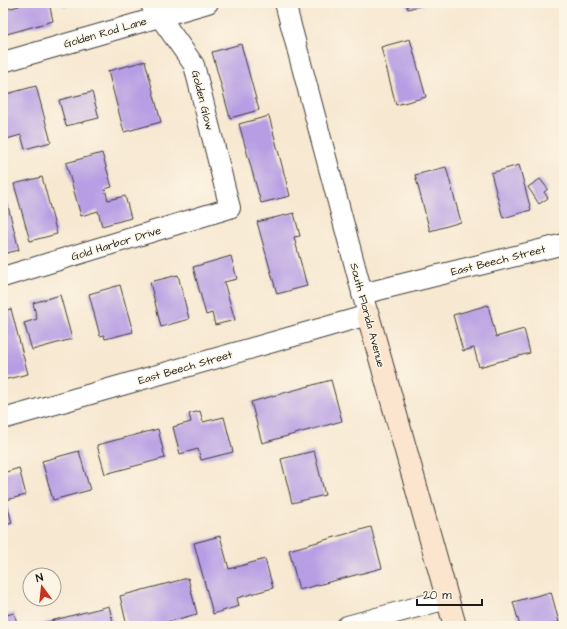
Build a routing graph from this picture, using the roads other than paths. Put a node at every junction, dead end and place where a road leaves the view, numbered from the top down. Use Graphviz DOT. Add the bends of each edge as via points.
graph roads {
  1 [pos="208,3"];
  2 [pos="284,3"];
  3 [pos="155,10"];
  4 [pos="3,62"];
  5 [pos="230,208"];
  6 [pos="564,244"];
  7 [pos="3,277"];
  8 [pos="362,294"];
  9 [pos="368,315"];
  10 [pos="3,418"];
  11 [pos="447,599"];
  12 [pos="347,626"];
  13 [pos="454,626"];
  1 -- 3 [label="street, Golden Rod Lane"];
  2 -- 8 [label="street, South Florida Avenue"];
  3 -- 4 [label="street, Golden Rod Lane"];
  3 -- 5 [label="street, Golden Glow" via="194,65"];
  5 -- 7 [label="street, Gold Harbor Drive"];
  6 -- 8 [label="street, East Beech Street"];
  8 -- 9 [label="street, South Florida Avenue"];
  9 -- 10 [label="street, East Beech Street"];
  9 -- 11 [label="street, South Florida Avenue"];
  11 -- 12 [label="street"];
  11 -- 13 [label="street, South Florida Avenue"];
}
